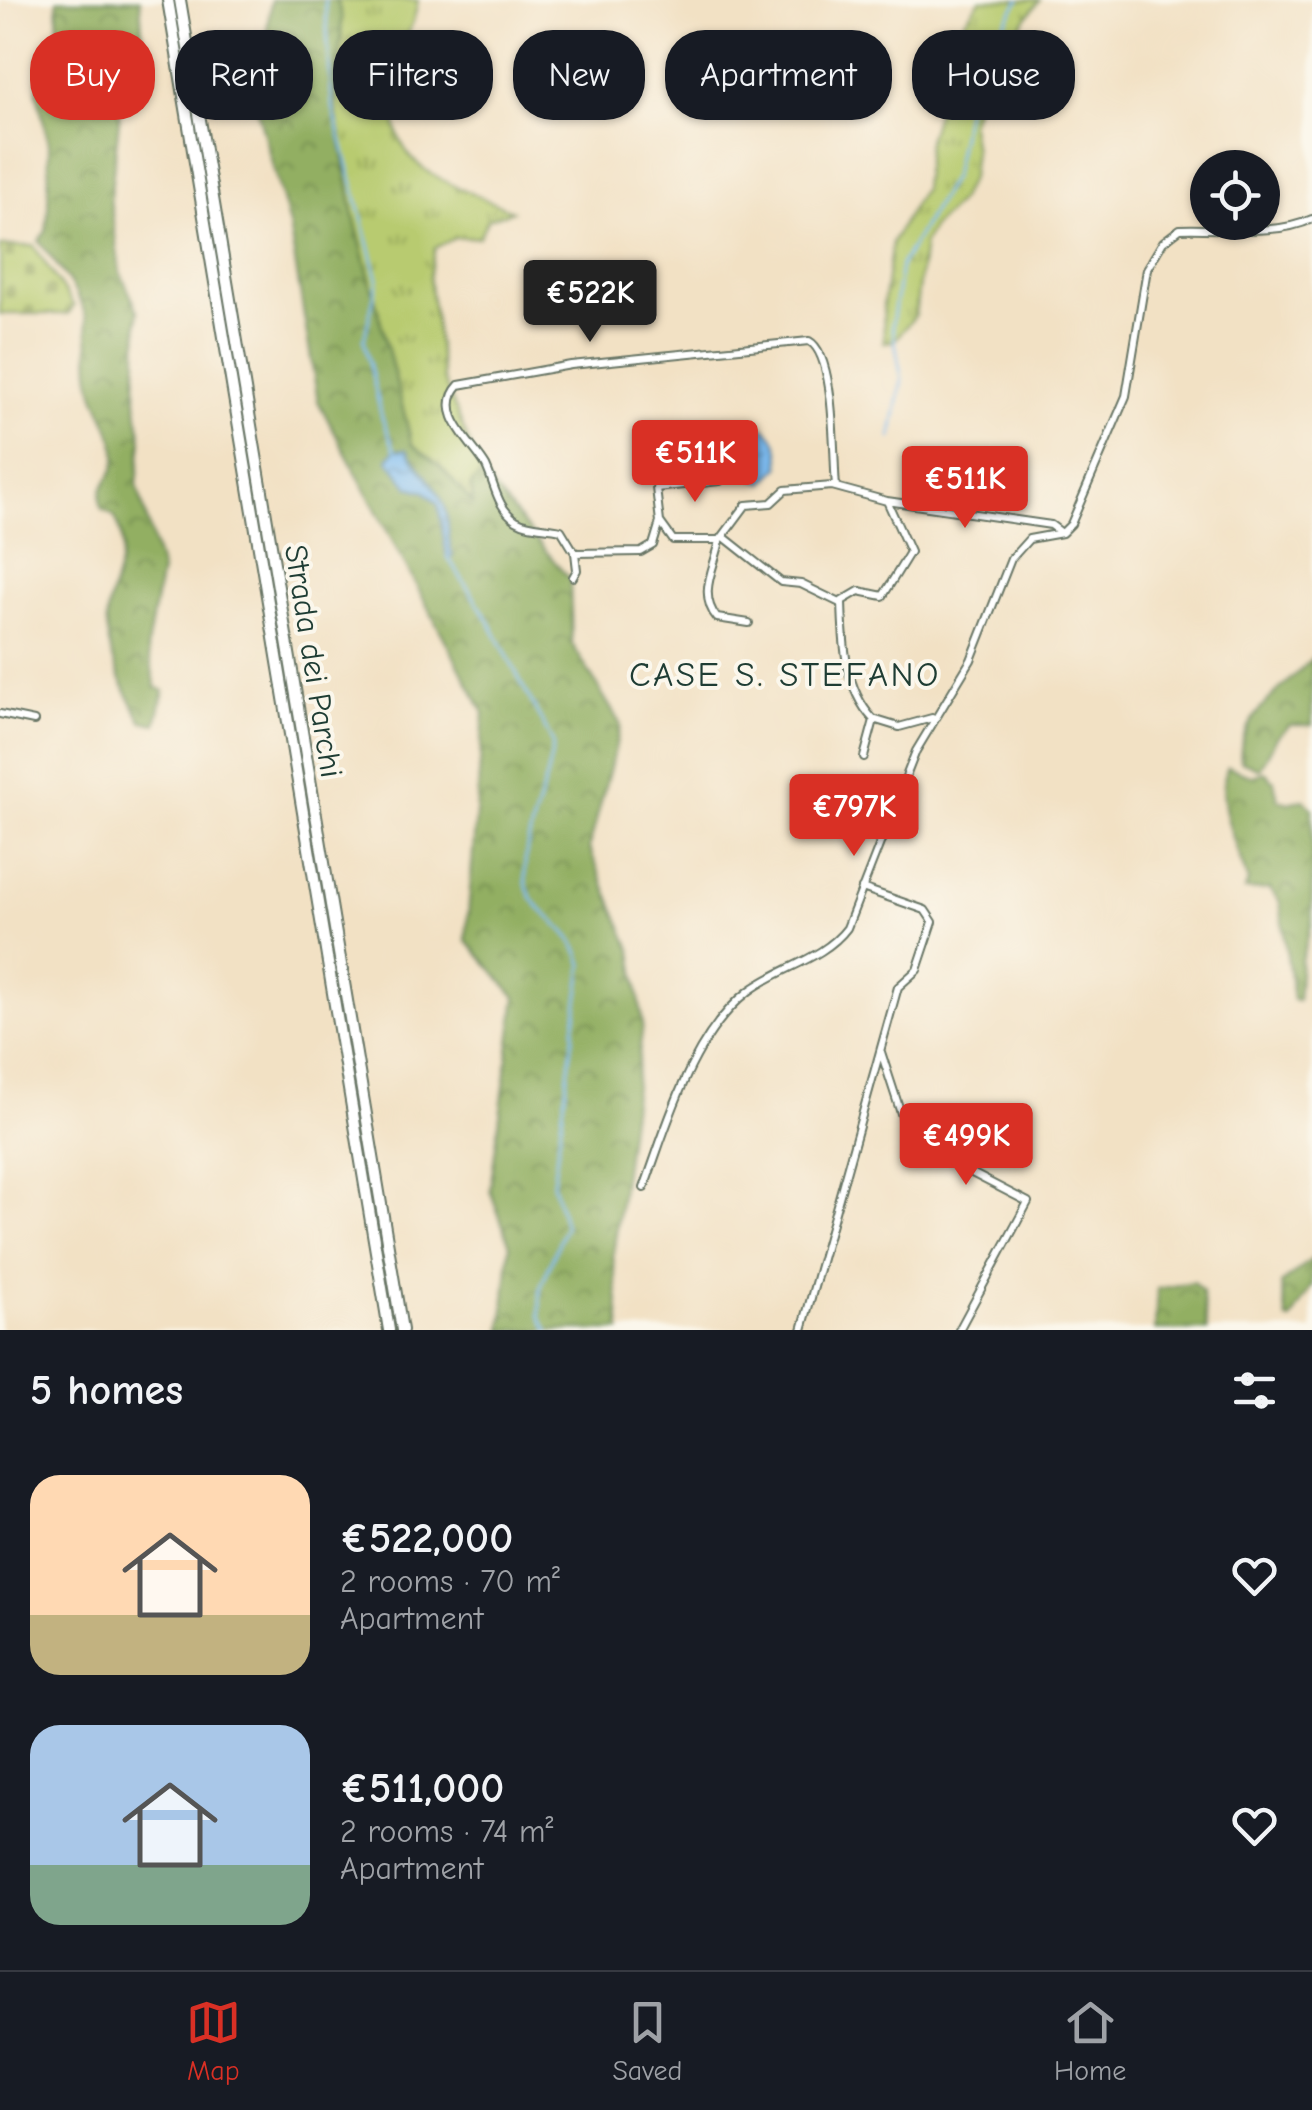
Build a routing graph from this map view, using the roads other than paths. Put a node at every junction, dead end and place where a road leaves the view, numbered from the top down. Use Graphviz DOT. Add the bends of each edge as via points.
graph roads {
  1 [pos="168,0"];
  2 [pos="180,0"];
  3 [pos="1312,219"];
  4 [pos="720,481"];
  5 [pos="836,487"];
  6 [pos="887,501"];
  7 [pos="660,522"];
  8 [pos="1059,531"];
  9 [pos="722,538"];
  10 [pos="575,553"];
  11 [pos="573,576"];
  12 [pos="842,604"];
  13 [pos="748,624"];
  14 [pos="0,714"];
  15 [pos="933,718"];
  16 [pos="34,720"];
  17 [pos="874,720"];
  18 [pos="864,757"];
  19 [pos="862,888"];
  20 [pos="880,1051"];
  21 [pos="644,1188"];
  22 [pos="389,1330"];
  23 [pos="402,1330"];
  24 [pos="802,1330"];
  25 [pos="959,1330"];
  1 -- 22 [label="highway, Strada dei Parchi"];
  2 -- 23 [label="highway, Strada dei Parchi"];
  3 -- 8 [label="street" via="1289,228 1183,229 1163,242 1146,272 1119,416 1071,524"];
  4 -- 7 [label="street" via="656,488"];
  5 -- 6 [label="street"];
  5 -- 9 [label="street" via="785,490 771,503 746,504"];
  5 -- 10 [label="street" via="825,370 812,341 571,365 459,385 452,399 459,432 504,507 522,524 560,530"];
  6 -- 8 [label="street" via="1051,524"];
  6 -- 12 [label="street" via="910,552 884,596 859,591"];
  7 -- 9 [label="street" via="673,540"];
  7 -- 10 [label="street" via="654,544 641,552"];
  8 -- 15 [label="street" via="1029,539 1013,555 969,663"];
  9 -- 12 [label="street" via="781,582"];
  9 -- 13 [label="street" via="708,605 717,618"];
  10 -- 11 [label="street"];
  12 -- 17 [label="street" via="844,648 858,696"];
  14 -- 16 [label="street"];
  15 -- 17 [label="street" via="899,726"];
  15 -- 19 [label="street"];
  17 -- 18 [label="street"];
  19 -- 20 [label="street" via="925,910 933,920 918,970 898,985"];
  19 -- 21 [label="street" via="841,936 752,989 714,1031 678,1099"];
  20 -- 24 [label="street"];
  20 -- 25 [label="street" via="910,1141 1028,1202"];
}
